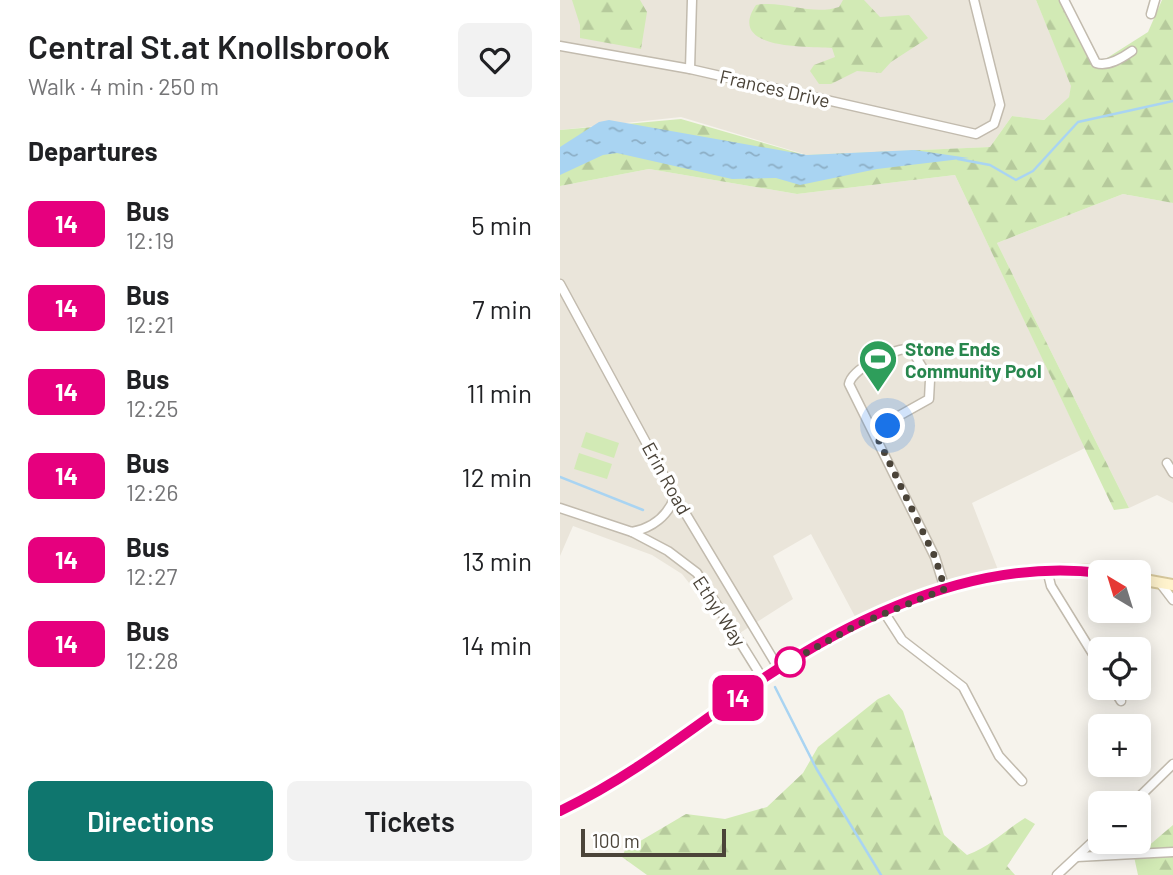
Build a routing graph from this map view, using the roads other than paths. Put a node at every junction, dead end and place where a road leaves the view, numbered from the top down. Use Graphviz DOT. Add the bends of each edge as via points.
graph roads {
  1 [pos="692,0"];
  2 [pos="974,0"];
  3 [pos="1064,0"];
  4 [pos="1155,0"];
  5 [pos="1151,14"];
  6 [pos="560,46"];
  7 [pos="1132,51"];
  8 [pos="690,68"];
  9 [pos="560,284"];
  10 [pos="878,439"];
  11 [pos="1167,463"];
  12 [pos="1173,473"];
  13 [pos="675,496"];
  14 [pos="560,508"];
  15 [pos="632,532"];
  16 [pos="1047,570"];
  17 [pos="1088,572"];
  18 [pos="1152,581"];
  19 [pos="1160,583"];
  20 [pos="1173,586"];
  21 [pos="945,589"];
  22 [pos="1173,600"];
  23 [pos="884,612"];
  24 [pos="1088,646"];
  25 [pos="779,669"];
  26 [pos="763,679"];
  27 [pos="1173,764"];
  28 [pos="1022,781"];
  29 [pos="1145,791"];
  30 [pos="560,811"];
  31 [pos="1088,847"];
  32 [pos="1173,852"];
  33 [pos="1077,858"];
  34 [pos="1057,875"];
  1 -- 8 [label="street"];
  2 -- 8 [label="street, Frances Drive" via="1000,105 998,119 989,129 969,133"];
  3 -- 7 [label="street" via="1096,63 1111,62"];
  4 -- 5 [label="street"];
  6 -- 8 [label="street, Frances Drive"];
  9 -- 13 [label="street, Erin Road"];
  10 -- 10 [label="street" via="895,418 929,399 930,380 911,349 856,370 850,379 850,389"];
  10 -- 21 [label="street" via="935,557"];
  11 -- 12 [label="street"];
  13 -- 15 [label="street" via="657,522"];
  13 -- 25 [label="street, Erin Road"];
  14 -- 15 [label="street, Ethyl Way"];
  15 -- 26 [label="street, Ethyl Way" via="697,573"];
  16 -- 17 [label="main road"];
  16 -- 21 [label="main road" via="1006,574"];
  16 -- 24 [label="street" via="1051,586"];
  18 -- 19 [label="main road"];
  19 -- 20 [label="main road"];
  19 -- 22 [label="street"];
  21 -- 23 [label="main road"];
  23 -- 25 [label="main road"];
  23 -- 28 [label="street" via="902,640 963,687 999,756"];
  25 -- 26 [label="main road"];
  26 -- 30 [label="main road" via="628,776"];
  27 -- 29 [label="street"];
  31 -- 33 [label="street"];
  32 -- 33 [label="street"];
  33 -- 34 [label="street"];
}
